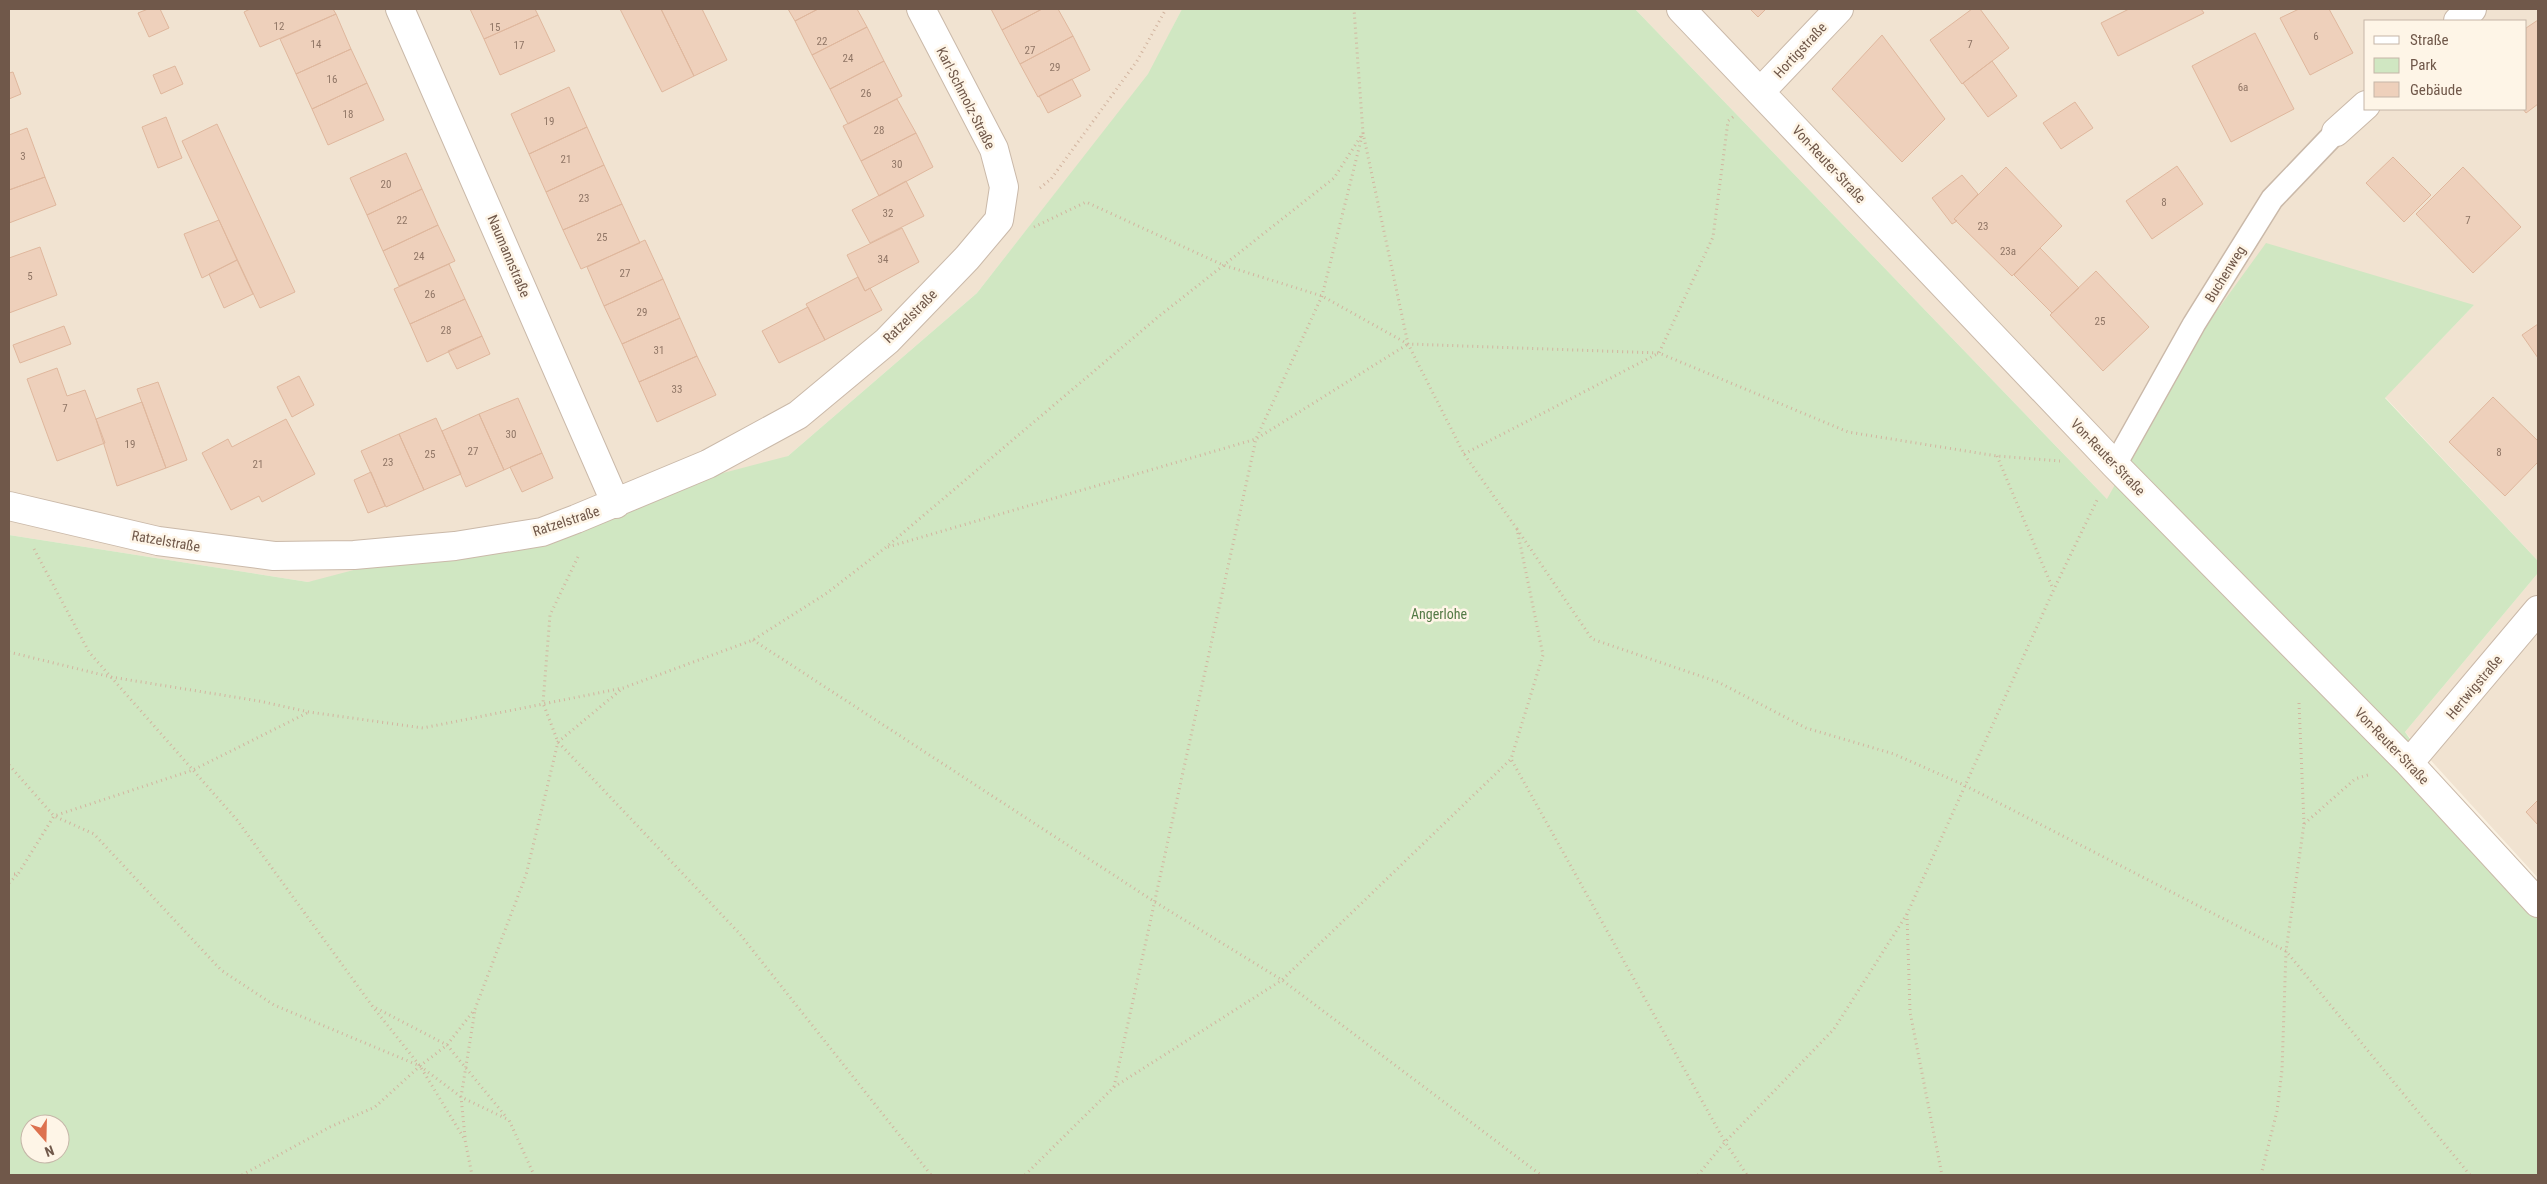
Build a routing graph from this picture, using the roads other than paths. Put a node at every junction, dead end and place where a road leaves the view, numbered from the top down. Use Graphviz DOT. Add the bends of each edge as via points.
graph roads {
  1 [pos="400,9"];
  2 [pos="920,9"];
  3 [pos="1681,9"];
  4 [pos="1839,9"];
  5 [pos="2472,9"];
  6 [pos="2459,20"];
  7 [pos="1761,91"];
  8 [pos="2364,107"];
  9 [pos="2336,132"];
  10 [pos="999,220"];
  11 [pos="2115,465"];
  12 [pos="9,504"];
  13 [pos="616,504"];
  14 [pos="2538,610"];
  15 [pos="2409,763"];
  16 [pos="2538,903"];
  1 -- 13 [label="street, Naumannstraße"];
  2 -- 10 [label="street, Karl-Schmolz-Straße" via="994,149 1004,187"];
  3 -- 7 [label="street, Von-Reuter-Straße"];
  4 -- 7 [label="street, Hortigstraße"];
  5 -- 6 [label="street"];
  7 -- 11 [label="street, Von-Reuter-Straße"];
  8 -- 9 [label="street, Buchenweg"];
  9 -- 11 [label="lane, Buchenweg" via="2272,199 2194,324"];
  10 -- 13 [label="street, Ratzelstraße" via="887,341 798,415 708,464"];
  11 -- 15 [label="street, Von-Reuter-Straße"];
  12 -- 13 [label="street, Ratzelstraße" via="158,541 274,556 354,555 455,546 542,532"];
  14 -- 15 [label="street, Hertwigstraße"];
  15 -- 16 [label="street, Von-Reuter-Straße"];
}
